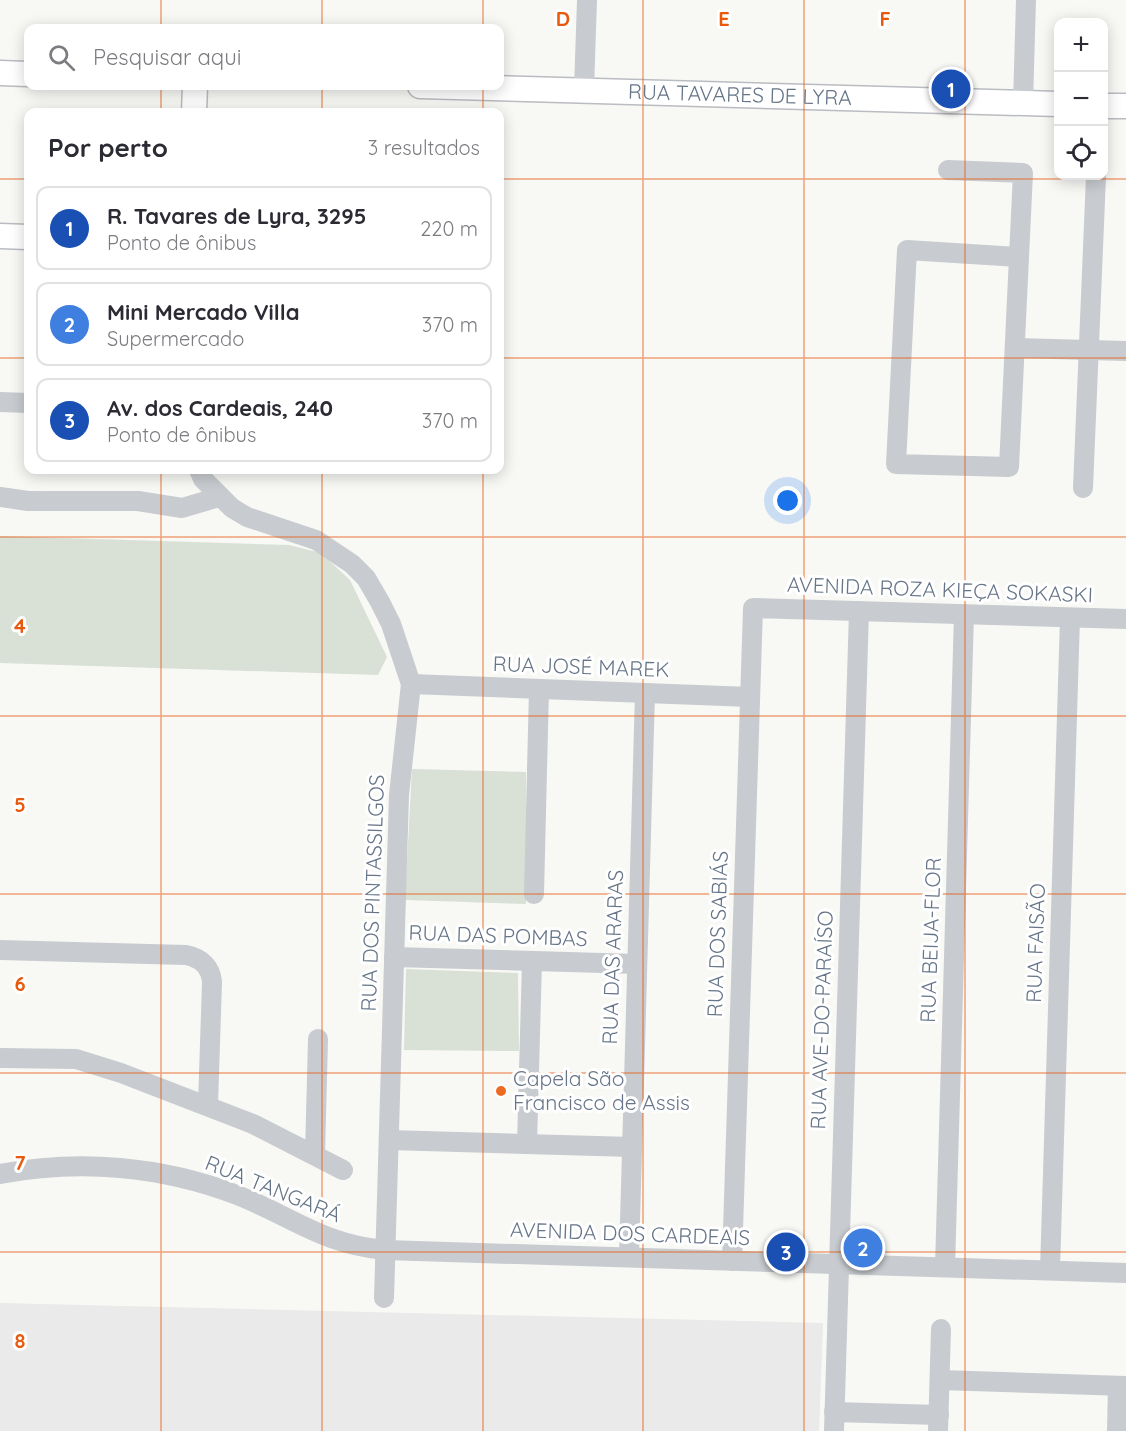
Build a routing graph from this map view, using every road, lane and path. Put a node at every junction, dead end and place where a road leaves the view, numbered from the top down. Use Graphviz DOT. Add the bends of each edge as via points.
graph roads {
  1 [pos="587,0"];
  2 [pos="1026,0"];
  3 [pos="0,73"];
  4 [pos="24,74"];
  5 [pos="504,88"];
  6 [pos="195,90"];
  7 [pos="584,90"];
  8 [pos="1023,103"];
  9 [pos="1054,104"];
  10 [pos="1108,106"];
  11 [pos="1126,106"];
  12 [pos="194,108"];
  13 [pos="948,170"];
  14 [pos="1096,180"];
  15 [pos="0,236"];
  16 [pos="24,237"];
  17 [pos="1019,257"];
  18 [pos="1015,348"];
  19 [pos="1089,350"];
  20 [pos="1126,351"];
  21 [pos="0,402"];
  22 [pos="24,403"];
  23 [pos="201,474"];
  24 [pos="1083,488"];
  25 [pos="0,497"];
  26 [pos="219,497"];
  27 [pos="753,608"];
  28 [pos="858,611"];
  29 [pos="964,614"];
  30 [pos="1070,618"];
  31 [pos="1126,619"];
  32 [pos="411,684"];
  33 [pos="539,689"];
  34 [pos="645,693"];
  35 [pos="750,697"];
  36 [pos="534,894"];
  37 [pos="0,950"];
  38 [pos="394,957"];
  39 [pos="532,961"];
  40 [pos="637,964"];
  41 [pos="318,1039"];
  42 [pos="0,1058"];
  43 [pos="208,1105"];
  44 [pos="389,1140"];
  45 [pos="527,1144"];
  46 [pos="632,1147"];
  47 [pos="315,1154"];
  48 [pos="343,1170"];
  49 [pos="0,1174"];
  50 [pos="385,1250"];
  51 [pos="629,1257"];
  52 [pos="732,1261"];
  53 [pos="839,1264"];
  54 [pos="945,1267"];
  55 [pos="1050,1270"];
  56 [pos="1126,1273"];
  57 [pos="384,1298"];
  58 [pos="941,1329"];
  59 [pos="940,1380"];
  60 [pos="1122,1386"];
  61 [pos="834,1422"];
  62 [pos="938,1423"];
  63 [pos="1117,1431"];
  1 -- 7 [label="street"];
  2 -- 8 [label="street"];
  3 -- 4 [label="main road"];
  5 -- 7 [label="main road, RUA TAVARES DE LYRA"];
  6 -- 12 [label="main road"];
  7 -- 8 [label="main road, RUA TAVARES DE LYRA"];
  8 -- 9 [label="main road, RUA TAVARES DE LYRA"];
  10 -- 11 [label="main road"];
  13 -- 17 [label="street" via="1023,173"];
  14 -- 19 [label="street"];
  15 -- 16 [label="main road"];
  17 -- 18 [label="street"];
  17 -- 18 [label="street" via="907,250 896,464 1009,467"];
  18 -- 19 [label="street"];
  19 -- 20 [label="street"];
  19 -- 24 [label="street"];
  21 -- 22 [label="street"];
  23 -- 26 [label="street, RUA DOS PINTASSILGOS"];
  25 -- 26 [label="street" via="27,501 138,501 182,508"];
  26 -- 32 [label="street, RUA DOS PINTASSILGOS" via="248,517 329,547 366,578 391,624"];
  27 -- 28 [label="street, AVENIDA ROZA KIEÇA SOKASKI"];
  27 -- 35 [label="street, RUA DOS SABIÁS"];
  28 -- 29 [label="street, AVENIDA ROZA KIEÇA SOKASKI"];
  28 -- 53 [label="street, RUA AVE-DO-PARAÍSO"];
  29 -- 30 [label="street, AVENIDA ROZA KIEÇA SOKASKI"];
  29 -- 54 [label="street, RUA BEIJA-FLOR"];
  30 -- 31 [label="street, AVENIDA ROZA KIEÇA SOKASKI"];
  30 -- 55 [label="street, RUA FAISÃO"];
  32 -- 33 [label="street, RUA JOSÉ MAREK"];
  32 -- 38 [label="street, RUA DOS PINTASSILGOS" via="399,795"];
  33 -- 34 [label="street, RUA JOSÉ MAREK"];
  33 -- 36 [label="street"];
  34 -- 35 [label="street, RUA JOSÉ MAREK"];
  34 -- 40 [label="street, RUA DAS ARARAS"];
  35 -- 52 [label="street, RUA DOS SABIÁS"];
  37 -- 43 [label="street" via="186,955 203,963 212,982"];
  38 -- 39 [label="street, RUA DAS POMBAS"];
  38 -- 44 [label="street, RUA DOS PINTASSILGOS"];
  39 -- 40 [label="street, RUA DAS POMBAS"];
  39 -- 45 [label="street"];
  40 -- 46 [label="street, RUA DAS ARARAS"];
  41 -- 47 [label="street"];
  42 -- 43 [label="street" via="76,1059"];
  43 -- 47 [label="street"];
  44 -- 45 [label="street"];
  44 -- 50 [label="street, RUA DOS PINTASSILGOS"];
  45 -- 46 [label="street"];
  46 -- 51 [label="street, RUA DAS ARARAS"];
  47 -- 48 [label="street"];
  49 -- 50 [label="street, RUA TANGARÁ" via="78,1166 155,1172 238,1196 333,1240"];
  50 -- 51 [label="street, AVENIDA DOS CARDEAIS"];
  50 -- 57 [label="street, RUA DOS PINTASSILGOS"];
  51 -- 52 [label="street, AVENIDA DOS CARDEAIS"];
  52 -- 53 [label="street, AVENIDA DOS CARDEAIS"];
  53 -- 54 [label="street, AVENIDA DOS CARDEAIS"];
  53 -- 61 [label="street, RUA AVE-DO-PARAÍSO"];
  54 -- 55 [label="street, AVENIDA DOS CARDEAIS"];
  55 -- 56 [label="street, AVENIDA DOS CARDEAIS"];
  58 -- 59 [label="street"];
  59 -- 60 [label="street"];
  59 -- 62 [label="street"];
  60 -- 63 [label="street"];
  61 -- 62 [label="street"];
}
